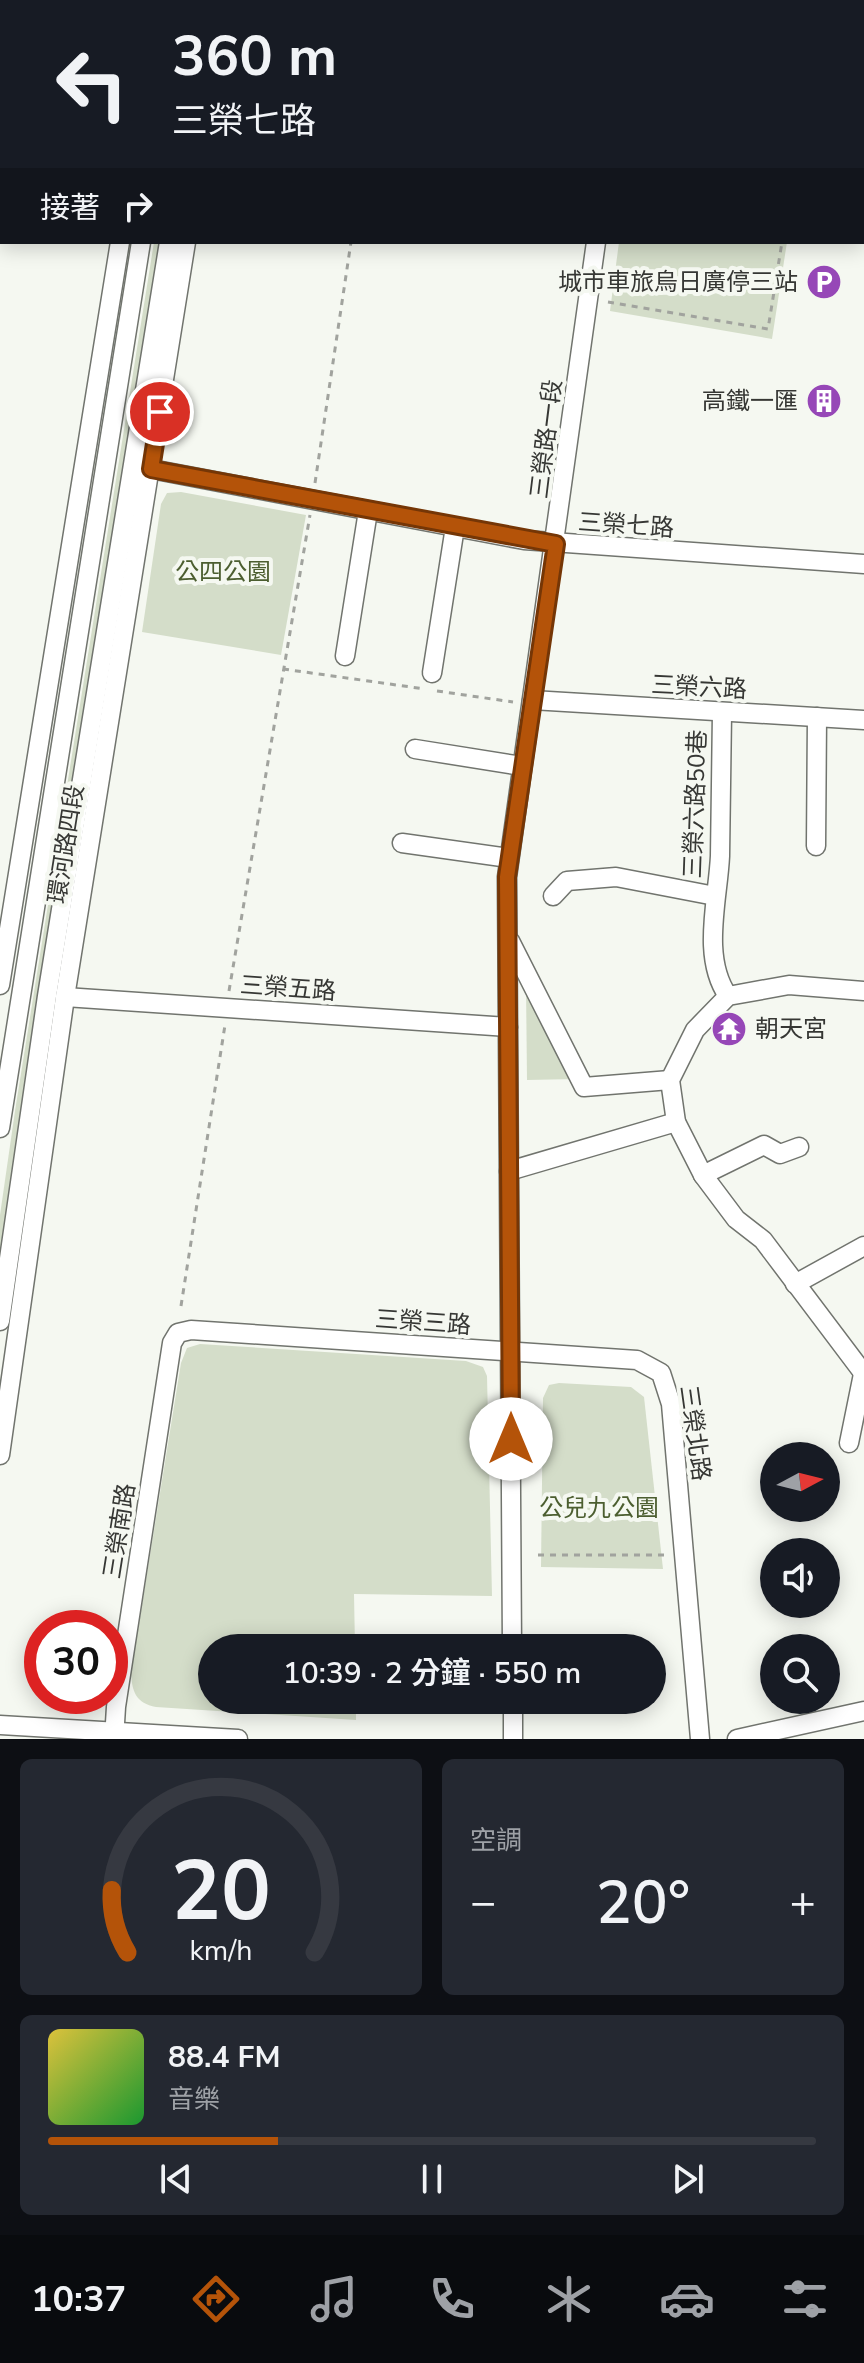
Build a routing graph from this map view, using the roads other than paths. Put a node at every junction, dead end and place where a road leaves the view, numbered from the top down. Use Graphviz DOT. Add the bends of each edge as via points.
graph roads {
  1 [pos="120,244"];
  2 [pos="141,244"];
  3 [pos="169,244"];
  4 [pos="186,244"];
  5 [pos="596,244"];
  6 [pos="151,469"];
  7 [pos="368,511"];
  8 [pos="455,527"];
  9 [pos="556,544"];
  10 [pos="864,564"];
  11 [pos="345,656"];
  12 [pos="432,673"];
  13 [pos="523,701"];
  14 [pos="722,713"];
  15 [pos="817,717"];
  16 [pos="864,720"];
  17 [pos="415,749"];
  18 [pos="522,766"];
  19 [pos="402,843"];
  20 [pos="816,846"];
  21 [pos="509,858"];
  22 [pos="553,896"];
  23 [pos="715,896"];
  24 [pos="507,935"];
  25 [pos="0,985"];
  26 [pos="864,991"];
  27 [pos="728,996"];
  28 [pos="65,997"];
  29 [pos="508,1027"];
  30 [pos="670,1080"];
  31 [pos="676,1122"];
  32 [pos="0,1128"];
  33 [pos="799,1147"];
  34 [pos="509,1171"];
  35 [pos="703,1175"];
  36 [pos="864,1246"];
  37 [pos="795,1284"];
  38 [pos="0,1321"];
  39 [pos="178,1333"];
  40 [pos="510,1353"];
  41 [pos="661,1373"];
  42 [pos="863,1374"];
  43 [pos="849,1443"];
  44 [pos="0,1455"];
  45 [pos="512,1634"];
  46 [pos="864,1711"];
  47 [pos="513,1714"];
  48 [pos="0,1725"];
  49 [pos="115,1735"];
  50 [pos="238,1739"];
  51 [pos="513,1739"];
  52 [pos="700,1739"];
  53 [pos="737,1739"];
  1 -- 25 [label="street, 環河路四段"];
  2 -- 32 [label="street, 環河路四段"];
  3 -- 38 [label="street, 環河路四段"];
  4 -- 6 [label="street, 環河路四段"];
  5 -- 9 [label="street, 三榮路一段"];
  6 -- 7 [label="street, 三榮七路"];
  6 -- 28 [label="street, 環河路四段"];
  7 -- 8 [label="street, 三榮七路"];
  7 -- 11 [label="street"];
  8 -- 9 [label="street, 三榮七路"];
  8 -- 12 [label="street"];
  9 -- 10 [label="street, 三榮七路"];
  9 -- 13 [label="street, 三榮路一段"];
  13 -- 14 [label="street, 三榮六路"];
  13 -- 18 [label="street, 三榮路一段"];
  14 -- 15 [label="street, 三榮六路"];
  14 -- 23 [label="street, 三榮六路50巷"];
  15 -- 16 [label="street, 三榮六路"];
  15 -- 20 [label="street"];
  17 -- 18 [label="street"];
  18 -- 21 [label="street, 三榮路一段"];
  19 -- 21 [label="street"];
  21 -- 24 [label="street, 三榮路一段"];
  22 -- 23 [label="street" via="567,881 616,877"];
  23 -- 27 [label="street, 三榮六路50巷" via="717,975"];
  24 -- 29 [label="street, 三榮路一段"];
  24 -- 30 [label="street" via="584,1087"];
  26 -- 27 [label="street" via="789,985"];
  27 -- 30 [label="street" via="695,1030"];
  28 -- 29 [label="street, 三榮五路"];
  28 -- 44 [label="street, 環河路四段"];
  29 -- 34 [label="street, 三榮路一段"];
  30 -- 31 [label="street"];
  31 -- 34 [label="street"];
  31 -- 35 [label="street"];
  33 -- 35 [label="street" via="780,1154 764,1145"];
  34 -- 40 [label="street, 三榮路一段"];
  35 -- 37 [label="street"];
  36 -- 37 [label="street"];
  37 -- 42 [label="street"];
  39 -- 40 [label="street, 三榮三路"];
  39 -- 49 [label="street, 三榮南路" via="172,1343"];
  40 -- 41 [label="street, 三榮三路" via="637,1360"];
  40 -- 45 [label="street, 三榮路一段"];
  41 -- 52 [label="street, 三榮北路" via="671,1404"];
  42 -- 43 [label="street"];
  46 -- 53 [label="street"];
  47 -- 51 [label="street"];
  48 -- 49 [label="street"];
  49 -- 50 [label="street"];
}
